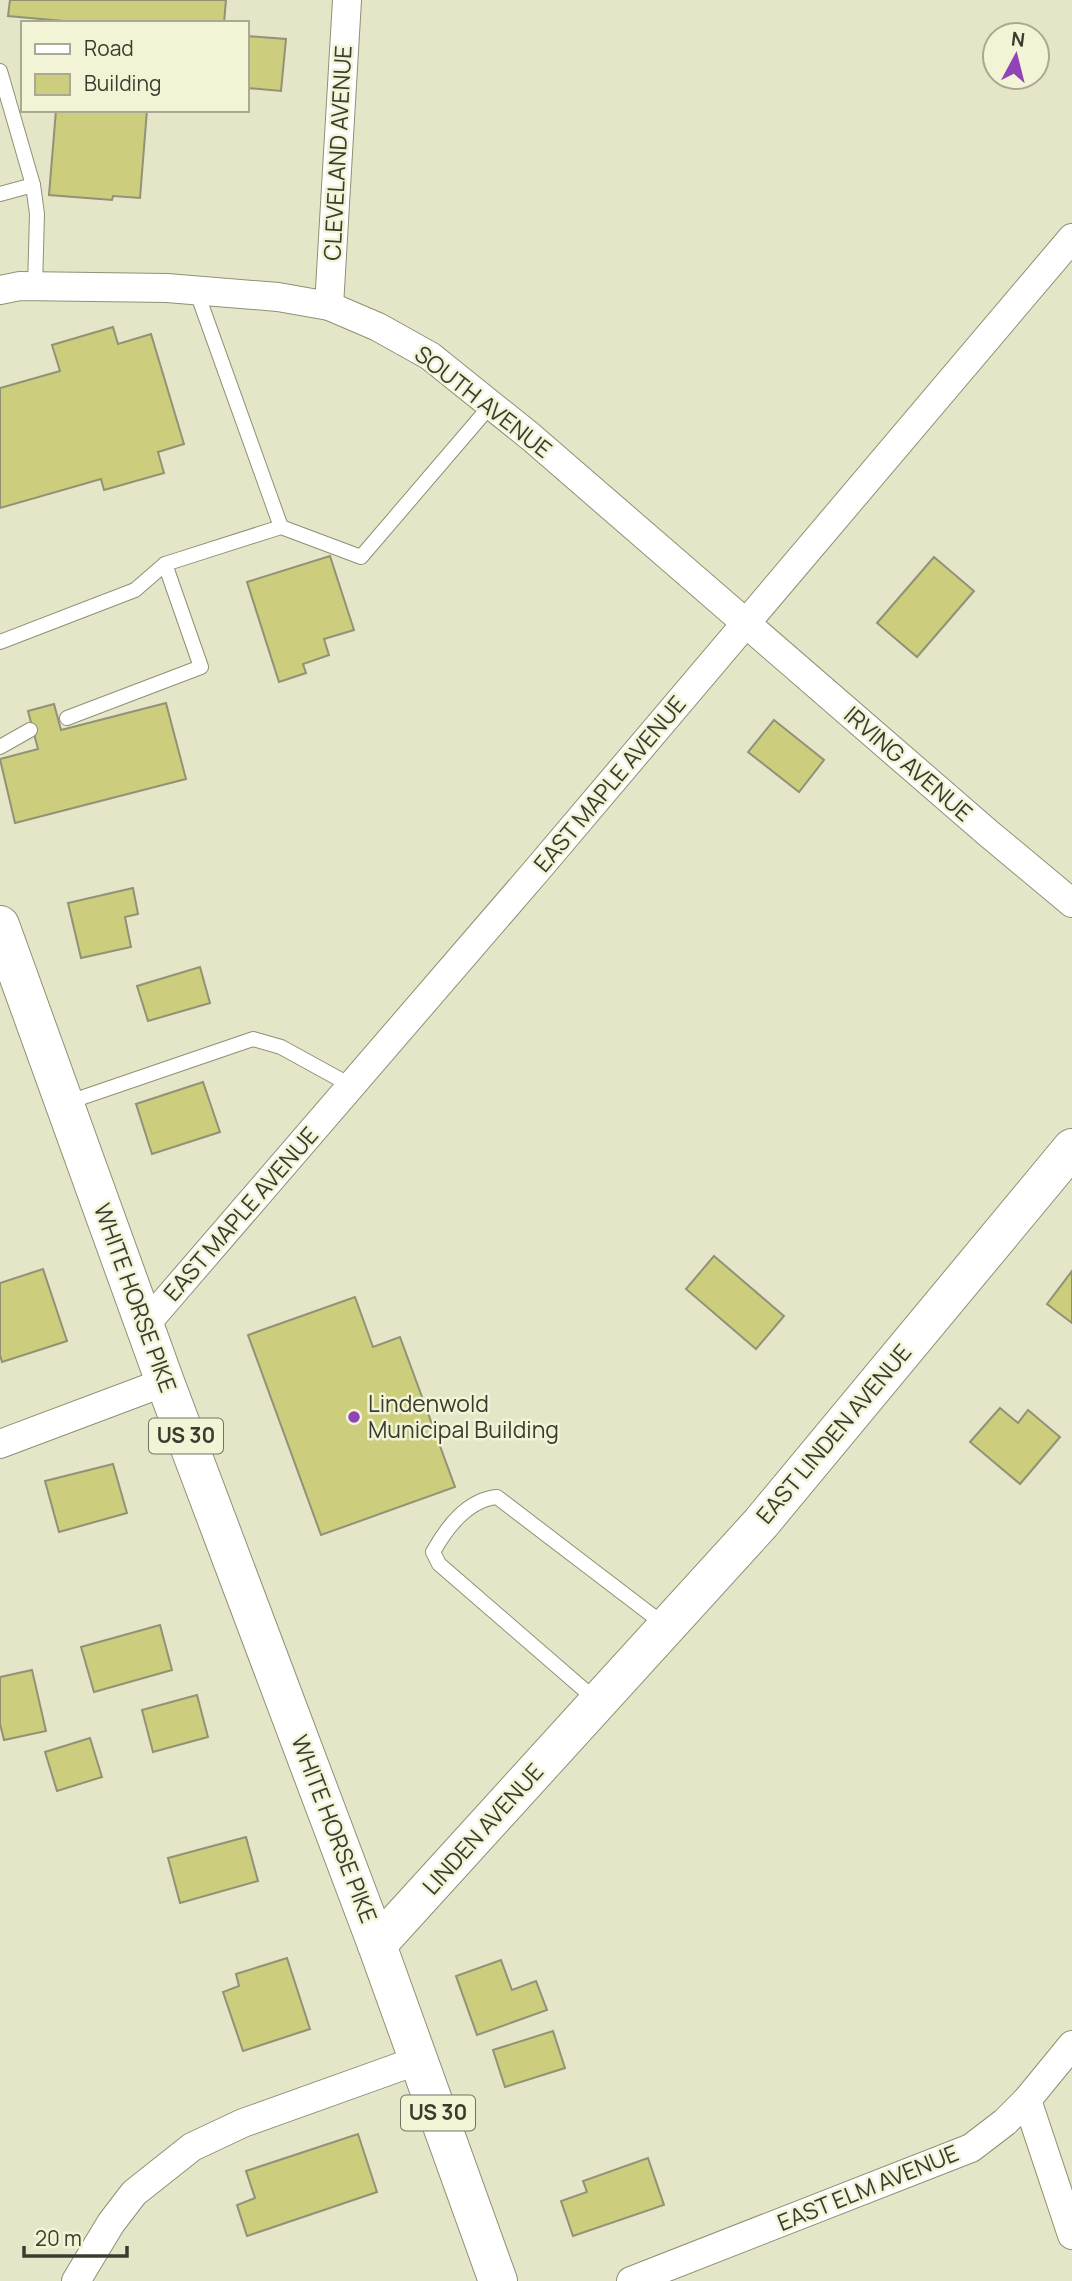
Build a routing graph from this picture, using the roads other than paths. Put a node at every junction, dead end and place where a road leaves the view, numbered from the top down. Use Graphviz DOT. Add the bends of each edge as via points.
graph roads {
  1 [pos="347,0"];
  2 [pos="0,71"];
  3 [pos="2,88"];
  4 [pos="33,186"];
  5 [pos="0,194"];
  6 [pos="1072,238"];
  7 [pos="35,286"];
  8 [pos="0,290"];
  9 [pos="196,290"];
  10 [pos="329,306"];
  11 [pos="491,405"];
  12 [pos="281,527"];
  13 [pos="165,564"];
  14 [pos="746,624"];
  15 [pos="0,642"];
  16 [pos="67,718"];
  17 [pos="30,730"];
  18 [pos="0,747"];
  19 [pos="1072,903"];
  20 [pos="0,925"];
  21 [pos="352,1086"];
  22 [pos="65,1104"];
  23 [pos="1072,1148"];
  24 [pos="145,1325"];
  25 [pos="165,1382"];
  26 [pos="0,1444"];
  27 [pos="667,1627"];
  28 [pos="593,1708"];
  29 [pos="377,1945"];
  30 [pos="1072,2045"];
  31 [pos="419,2060"];
  32 [pos="1027,2100"];
  33 [pos="1072,2235"];
  34 [pos="76,2281"];
  35 [pos="498,2281"];
  36 [pos="631,2281"];
  1 -- 10 [label="street, CLEVELAND AVENUE"];
  2 -- 3 [label="lane"];
  3 -- 4 [label="lane"];
  4 -- 5 [label="lane"];
  4 -- 7 [label="lane"];
  6 -- 14 [label="street, EAST MAPLE AVENUE"];
  7 -- 8 [label="street, SOUTH AVENUE"];
  7 -- 9 [label="street, SOUTH AVENUE"];
  9 -- 10 [label="street, SOUTH AVENUE"];
  9 -- 12 [label="lane"];
  10 -- 11 [label="street, SOUTH AVENUE" via="430,356"];
  11 -- 12 [label="lane" via="361,557"];
  11 -- 14 [label="street, SOUTH AVENUE"];
  12 -- 13 [label="lane"];
  13 -- 15 [label="lane" via="135,590"];
  13 -- 16 [label="lane" via="201,667"];
  14 -- 19 [label="street, IRVING AVENUE"];
  14 -- 21 [label="street, EAST MAPLE AVENUE"];
  17 -- 18 [label="lane"];
  20 -- 22 [label="main road, WHITE HORSE PIKE / US 30"];
  21 -- 22 [label="lane" via="281,1047 254,1039"];
  21 -- 24 [label="street, EAST MAPLE AVENUE"];
  22 -- 24 [label="main road, WHITE HORSE PIKE / US 30"];
  23 -- 27 [label="main road, EAST LINDEN AVENUE" via="761,1523"];
  24 -- 25 [label="main road, WHITE HORSE PIKE / US 30"];
  25 -- 26 [label="street"];
  25 -- 29 [label="main road, WHITE HORSE PIKE / US 30"];
  27 -- 28 [label="main road, EAST LINDEN AVENUE"];
  27 -- 28 [label="lane" via="497,1497 481,1499 446,1528 433,1552 439,1564"];
  28 -- 29 [label="main road, LINDEN AVENUE"];
  29 -- 31 [label="main road, US 30"];
  30 -- 32 [label="street, EAST ELM AVENUE"];
  31 -- 34 [label="street" via="243,2123 192,2147 134,2193"];
  31 -- 35 [label="main road, US 30"];
  32 -- 33 [label="street"];
  32 -- 36 [label="street, EAST ELM AVENUE" via="971,2148"];
}
